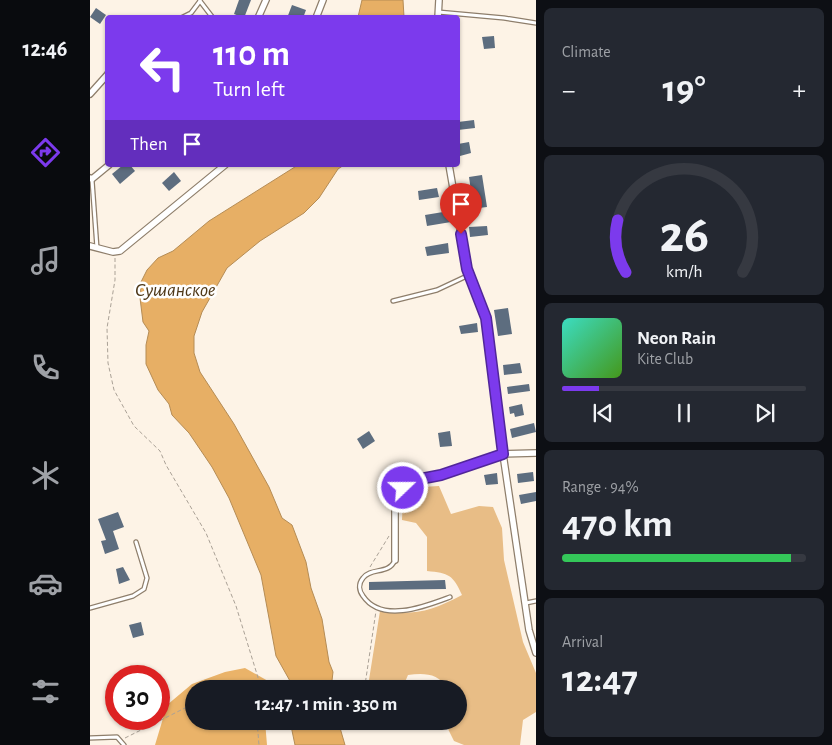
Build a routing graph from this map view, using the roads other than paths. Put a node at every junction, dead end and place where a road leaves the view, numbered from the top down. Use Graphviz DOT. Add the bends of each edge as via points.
graph roads {
  1 [pos="266,0"];
  2 [pos="323,0"];
  3 [pos="438,0"];
  4 [pos="200,1"];
  5 [pos="187,15"];
  6 [pos="210,15"];
  7 [pos="259,15"];
  8 [pos="317,15"];
  9 [pos="438,15"];
  10 [pos="460,16"];
  11 [pos="536,23"];
  12 [pos="105,77"];
  13 [pos="91,91"];
  14 [pos="106,167"];
  15 [pos="223,167"];
  16 [pos="449,167"];
  17 [pos="91,178"];
  18 [pos="90,246"];
  19 [pos="97,248"];
  20 [pos="469,275"];
  21 [pos="393,301"];
  22 [pos="536,452"];
  23 [pos="503,454"];
  24 [pos="136,542"];
  25 [pos="395,560"];
  26 [pos="450,597"];
  27 [pos="536,601"];
  28 [pos="526,603"];
  29 [pos="90,608"];
  30 [pos="532,629"];
  31 [pos="536,653"];
  32 [pos="90,738"];
  33 [pos="124,745"];
  1 -- 7 [label="street"];
  2 -- 8 [label="street"];
  3 -- 9 [label="street"];
  4 -- 5 [label="lane"];
  4 -- 6 [label="lane"];
  10 -- 11 [label="lane"];
  12 -- 13 [label="street"];
  14 -- 17 [label="street"];
  15 -- 19 [label="street" via="120,251"];
  16 -- 20 [label="street"];
  17 -- 19 [label="lane"];
  18 -- 19 [label="street"];
  20 -- 21 [label="lane" via="437,290"];
  20 -- 23 [label="street" via="486,318"];
  22 -- 23 [label="street"];
  23 -- 25 [label="street" via="441,475 415,480 403,488 395,506"];
  23 -- 28 [label="street"];
  24 -- 29 [label="lane" via="147,578 144,589 133,596"];
  25 -- 26 [label="lane" via="385,571 364,576 359,586 362,595 377,608 421,608"];
  27 -- 28 [label="lane"];
  28 -- 30 [label="street"];
  30 -- 31 [label="street"];
  32 -- 33 [label="lane" via="117,737"];
}
